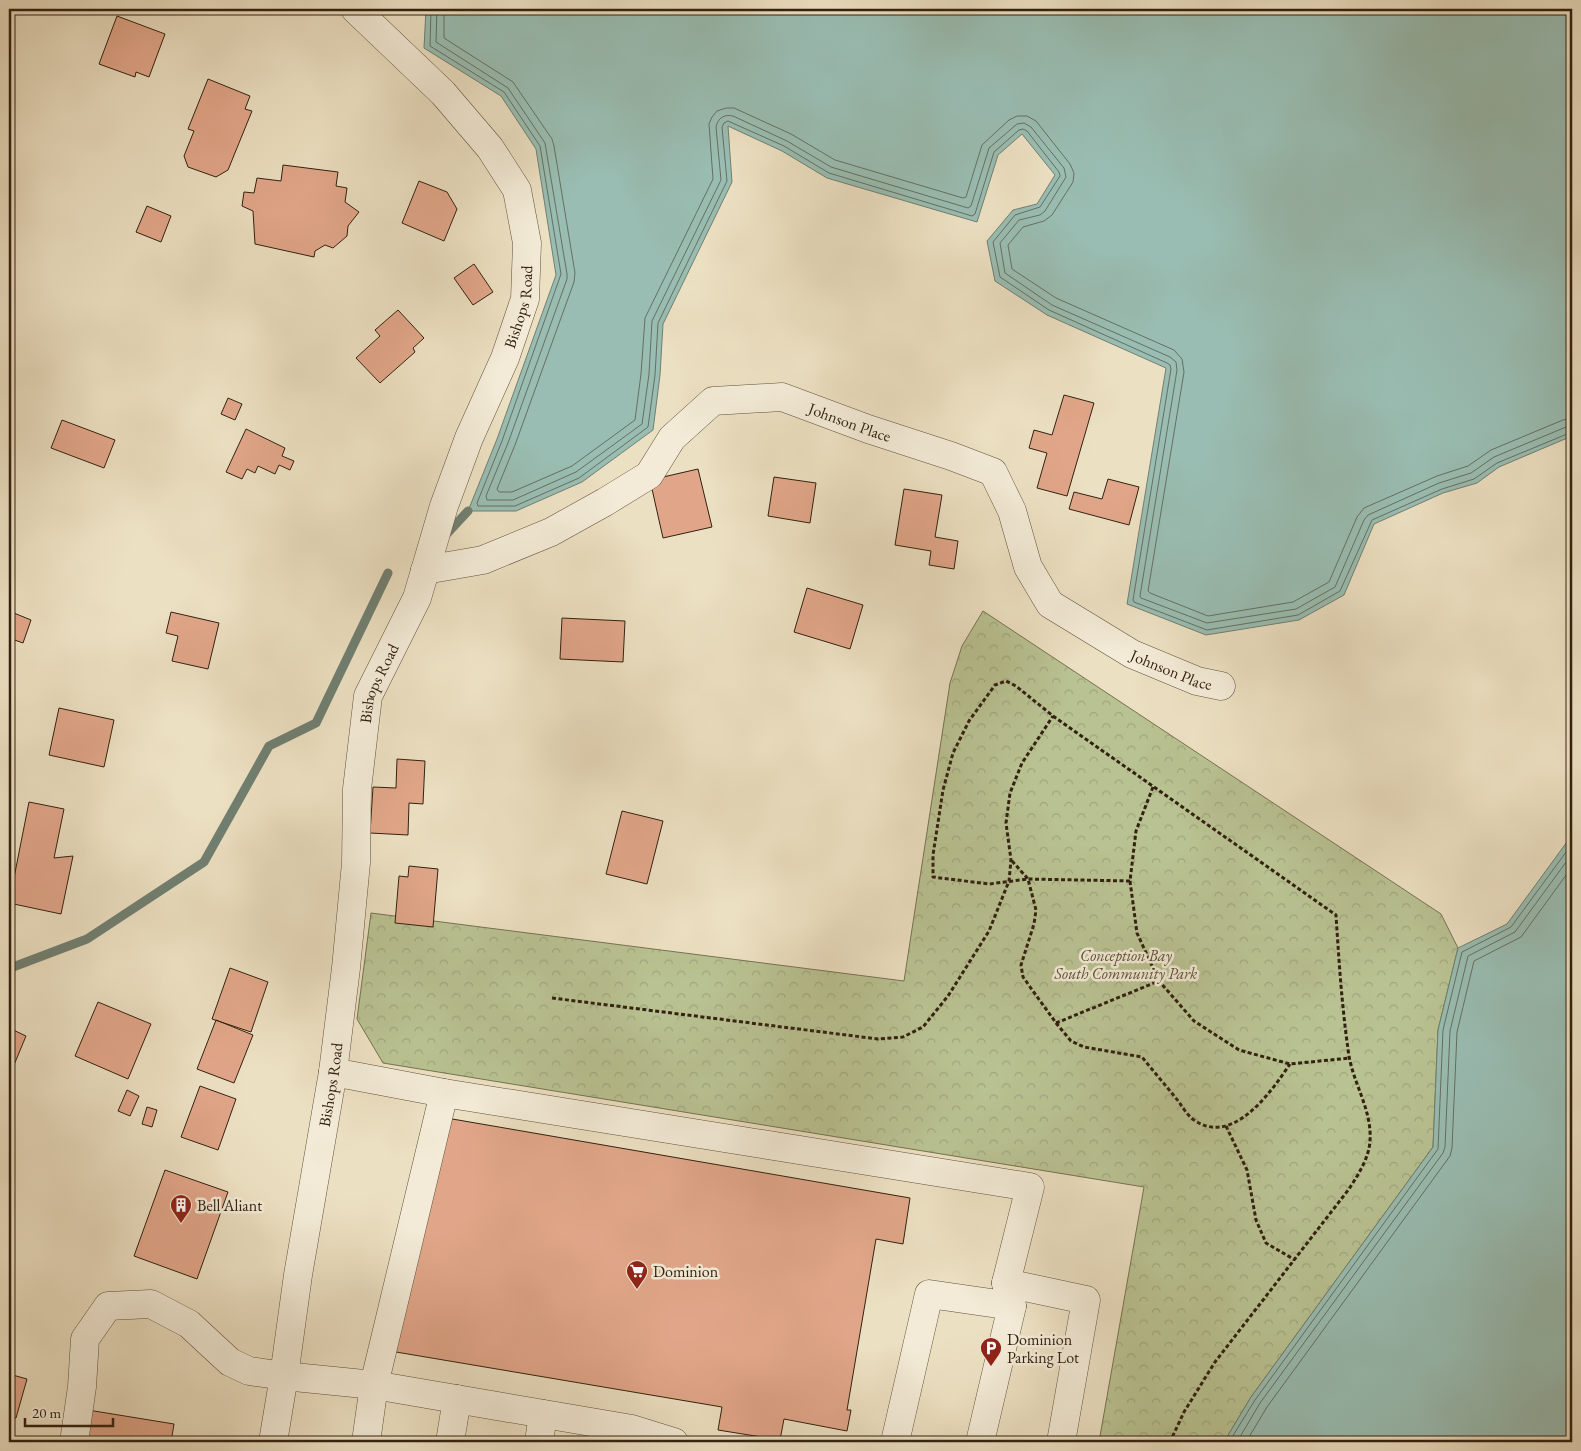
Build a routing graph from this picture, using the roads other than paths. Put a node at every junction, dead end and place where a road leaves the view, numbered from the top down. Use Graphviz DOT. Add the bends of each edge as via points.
graph roads {
  1 [pos="356,9"];
  2 [pos="425,570"];
  3 [pos="1221,686"];
  4 [pos="333,1072"];
  5 [pos="444,1093"];
  6 [pos="1009,1295"];
  7 [pos="284,1376"];
  8 [pos="374,1385"];
  9 [pos="457,1400"];
  10 [pos="543,1414"];
  11 [pos="631,1435"];
  12 [pos="74,1442"];
  13 [pos="272,1442"];
  14 [pos="366,1442"];
  15 [pos="450,1442"];
  16 [pos="539,1442"];
  17 [pos="674,1442"];
  18 [pos="895,1442"];
  19 [pos="980,1442"];
  20 [pos="1061,1442"];
  1 -- 2 [label="street, Bishops Road" via="443,93 490,148 518,190 527,243 525,298 505,358 469,438 444,506"];
  2 -- 3 [label="street, Johnson Place" via="482,560 551,532 605,502 649,475 672,438 713,401 782,397 993,472 1012,511 1028,567 1050,604 1132,654 1197,681"];
  2 -- 4 [label="street, Bishops Road" via="417,598 368,696 357,789 356,863"];
  4 -- 5 [label="street"];
  4 -- 7 [label="street, Bishops Road"];
  5 -- 6 [label="street" via="1030,1187"];
  5 -- 8 [label="street"];
  6 -- 18 [label="street" via="929,1294"];
  6 -- 19 [label="street"];
  6 -- 20 [label="street" via="1086,1300"];
  7 -- 8 [label="street"];
  7 -- 12 [label="street" via="248,1371 230,1362 189,1324 151,1304 108,1306 85,1339"];
  7 -- 13 [label="street, Bishops Road"];
  8 -- 9 [label="street"];
  8 -- 14 [label="street"];
  9 -- 10 [label="street"];
  9 -- 15 [label="street"];
  10 -- 11 [label="street"];
  10 -- 16 [label="street"];
  11 -- 17 [label="street"];
}
